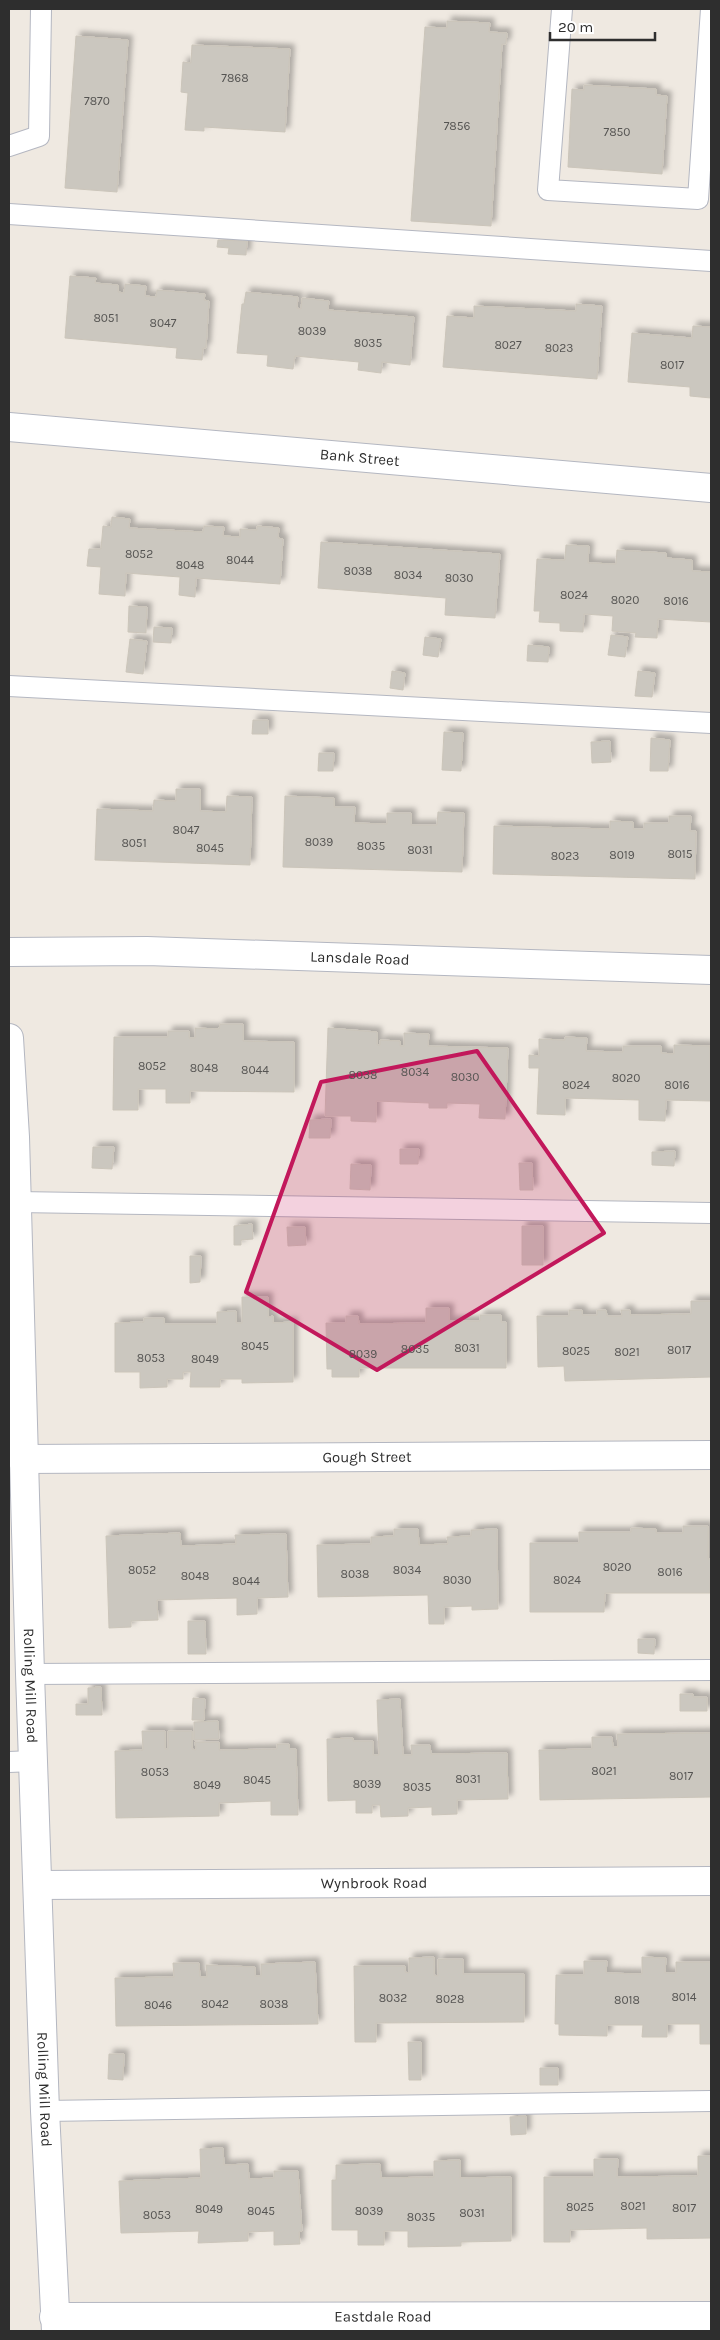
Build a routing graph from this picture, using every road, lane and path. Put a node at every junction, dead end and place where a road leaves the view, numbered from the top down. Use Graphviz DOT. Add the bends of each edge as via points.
graph roads {
  1 [pos="41,9"];
  2 [pos="562,9"];
  3 [pos="711,9"];
  4 [pos="9,146"];
  5 [pos="9,214"];
  6 [pos="711,261"];
  7 [pos="9,427"];
  8 [pos="711,488"];
  9 [pos="9,686"];
  10 [pos="711,723"];
  11 [pos="9,952"];
  12 [pos="711,970"];
  13 [pos="9,1038"];
  14 [pos="12,1137"];
  15 [pos="14,1192"];
  16 [pos="711,1213"];
  17 [pos="711,1454"];
  18 [pos="22,1459"];
  19 [pos="711,1670"];
  20 [pos="30,1674"];
  21 [pos="21,1762"];
  22 [pos="711,1882"];
  23 [pos="38,1884"];
  24 [pos="711,2101"];
  25 [pos="45,2112"];
  26 [pos="711,2316"];
  27 [pos="55,2324"];
  1 -- 4 [label="lane" via="39,136"];
  2 -- 3 [label="lane" via="548,190 698,199"];
  5 -- 6 [label="lane"];
  7 -- 8 [label="street, Bank Street"];
  9 -- 10 [label="lane"];
  11 -- 12 [label="street, Lansdale Road" via="147,951"];
  13 -- 14 [label="street, Rolling Mill Road"];
  14 -- 15 [label="street, Rolling Mill Road"];
  15 -- 16 [label="lane"];
  15 -- 18 [label="street, Rolling Mill Road"];
  17 -- 18 [label="street, Gough Street"];
  18 -- 20 [label="street, Rolling Mill Road"];
  19 -- 20 [label="lane"];
  20 -- 21 [label="street, Rolling Mill Road"];
  21 -- 23 [label="street, Rolling Mill Road"];
  22 -- 23 [label="street, Wynbrook Road"];
  23 -- 25 [label="street, Rolling Mill Road"];
  24 -- 25 [label="lane"];
  25 -- 27 [label="street, Rolling Mill Road"];
  26 -- 27 [label="street, Eastdale Road"];
}
